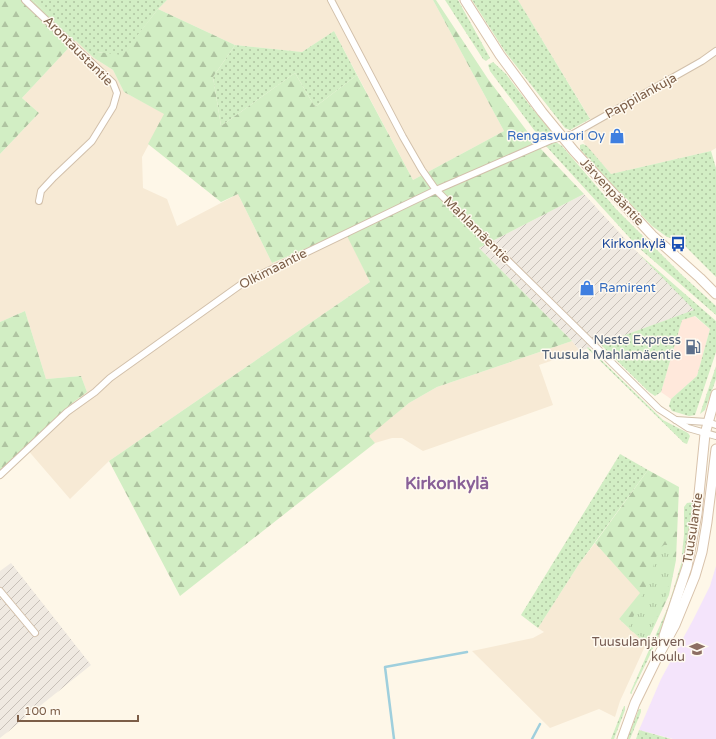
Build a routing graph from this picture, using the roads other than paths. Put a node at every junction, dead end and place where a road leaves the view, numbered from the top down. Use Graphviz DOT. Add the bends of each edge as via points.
graph roads {
  1 [pos="25,0"];
  2 [pos="331,0"];
  3 [pos="465,0"];
  4 [pos="716,51"];
  5 [pos="563,137"];
  6 [pos="436,190"];
  7 [pos="39,201"];
  8 [pos="700,278"];
  9 [pos="716,289"];
  10 [pos="716,294"];
  11 [pos="716,394"];
  12 [pos="674,420"];
  13 [pos="712,424"];
  14 [pos="705,434"];
  15 [pos="716,436"];
  16 [pos="716,449"];
  17 [pos="0,475"];
  18 [pos="0,591"];
  19 [pos="34,633"];
  20 [pos="656,660"];
  21 [pos="622,739"];
  1 -- 7 [label="street, Arontaustantie" via="113,83 117,94 113,107 92,141 41,191"];
  2 -- 6 [label="street, Mahlamäentie" via="403,137"];
  3 -- 5 [label="main road, Järvenpääntie" via="500,55"];
  4 -- 5 [label="street, Pappilankuja" via="573,134"];
  5 -- 6 [label="street, Olkimaantie"];
  5 -- 8 [label="main road, Järvenpääntie" via="652,235"];
  6 -- 12 [label="street, Mahlamäentie" via="659,409"];
  6 -- 17 [label="street, Olkimaantie" via="243,283 110,378 67,412"];
  8 -- 9 [label="main road, Järvenpääntie"];
  8 -- 10 [label="main road, Järvenpääntie"];
  11 -- 13 [label="main road, Tuusulantie"];
  12 -- 13 [label="street"];
  12 -- 14 [label="street, Mahlamäentie"];
  13 -- 14 [label="main road, Tuusulantie"];
  14 -- 15 [label="street, Mahlamäentie"];
  14 -- 20 [label="main road, Tuusulantie" via="697,514 685,575"];
  16 -- 20 [label="main road, Tuusulantie" via="702,552 675,625"];
  18 -- 19 [label="street"];
  20 -- 21 [label="main road, Tuusulantie" via="635,703"];
}
